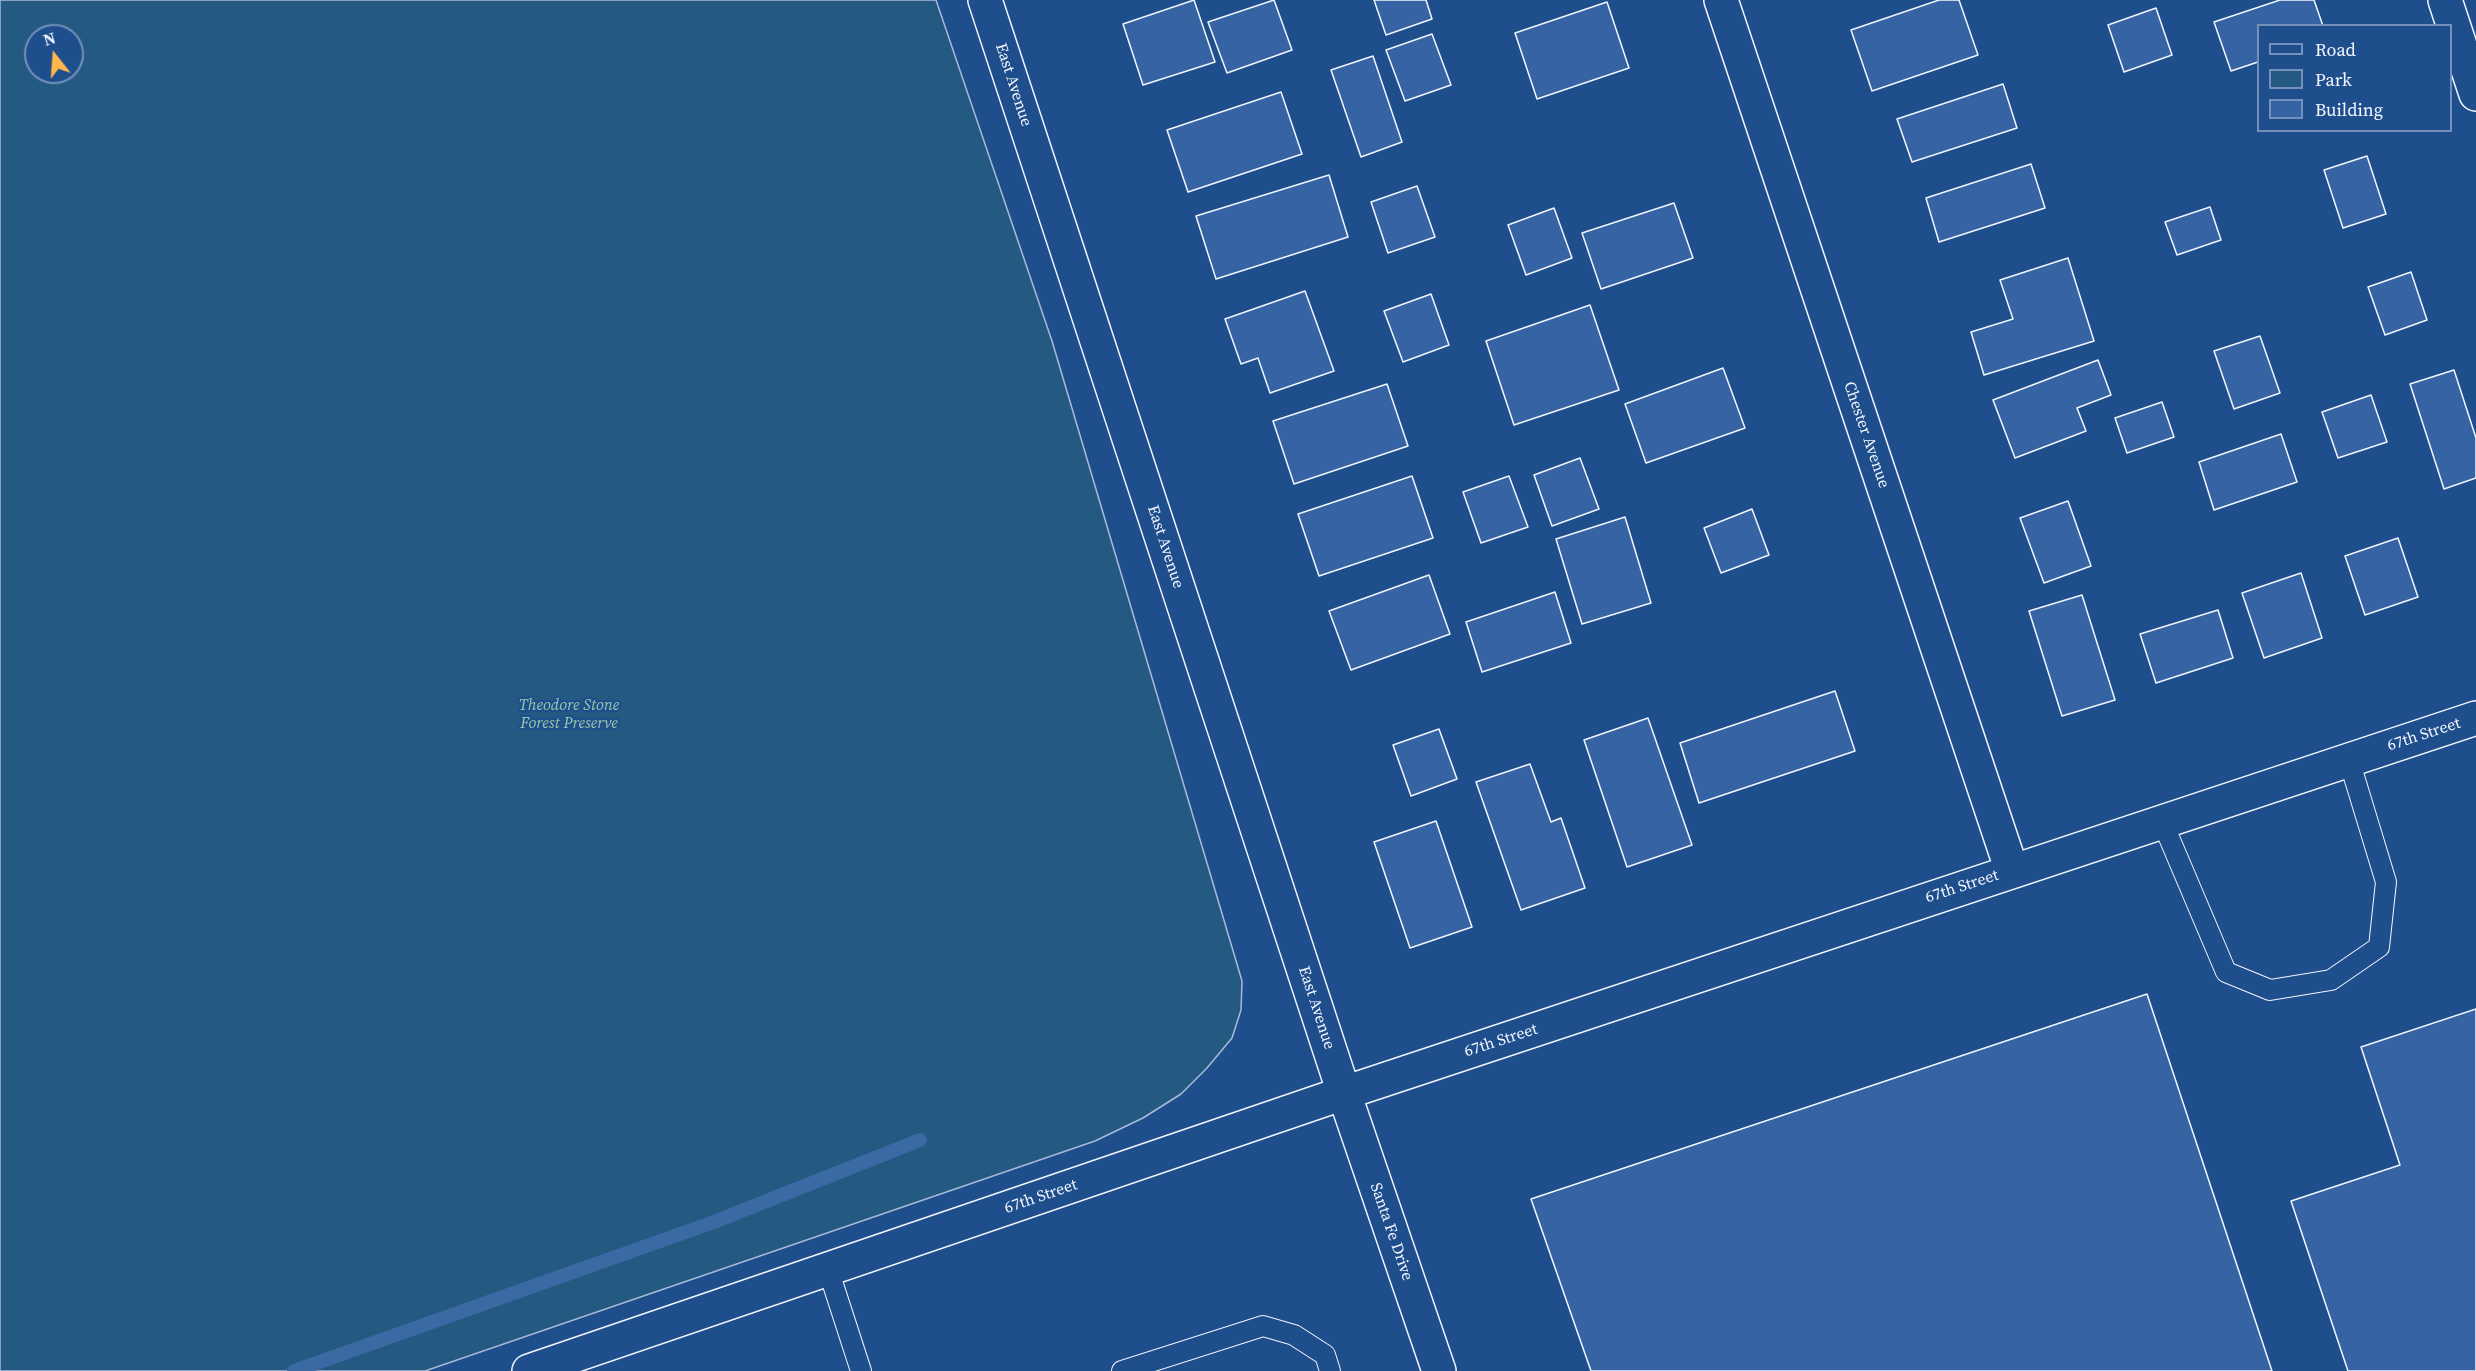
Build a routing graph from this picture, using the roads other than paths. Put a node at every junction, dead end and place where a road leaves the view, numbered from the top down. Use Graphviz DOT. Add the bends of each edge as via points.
graph roads {
  1 [pos="985,0"];
  2 [pos="1721,0"];
  3 [pos="2445,0"];
  4 [pos="2476,94"];
  5 [pos="2476,718"];
  6 [pos="2349,760"];
  7 [pos="2162,821"];
  8 [pos="2012,871"];
  9 [pos="1344,1093"];
  10 [pos="828,1269"];
  11 [pos="529,1371"];
  12 [pos="861,1371"];
  13 [pos="1122,1371"];
  14 [pos="1330,1371"];
  15 [pos="1439,1371"];
  1 -- 9 [label="street, East Avenue"];
  2 -- 8 [label="street, Chester Avenue"];
  3 -- 4 [label="street"];
  5 -- 6 [label="street, 67th Street"];
  6 -- 7 [label="street, 67th Street"];
  6 -- 7 [label="lane" via="2386,882 2379,947 2331,980 2270,990 2226,972"];
  7 -- 8 [label="street, 67th Street"];
  8 -- 9 [label="street, 67th Street"];
  9 -- 10 [label="street, 67th Street"];
  9 -- 15 [label="street, Santa Fe Drive"];
  10 -- 11 [label="street, 67th Street"];
  10 -- 12 [label="lane"];
  13 -- 14 [label="lane" via="1263,1326 1294,1335 1325,1355"];
}
